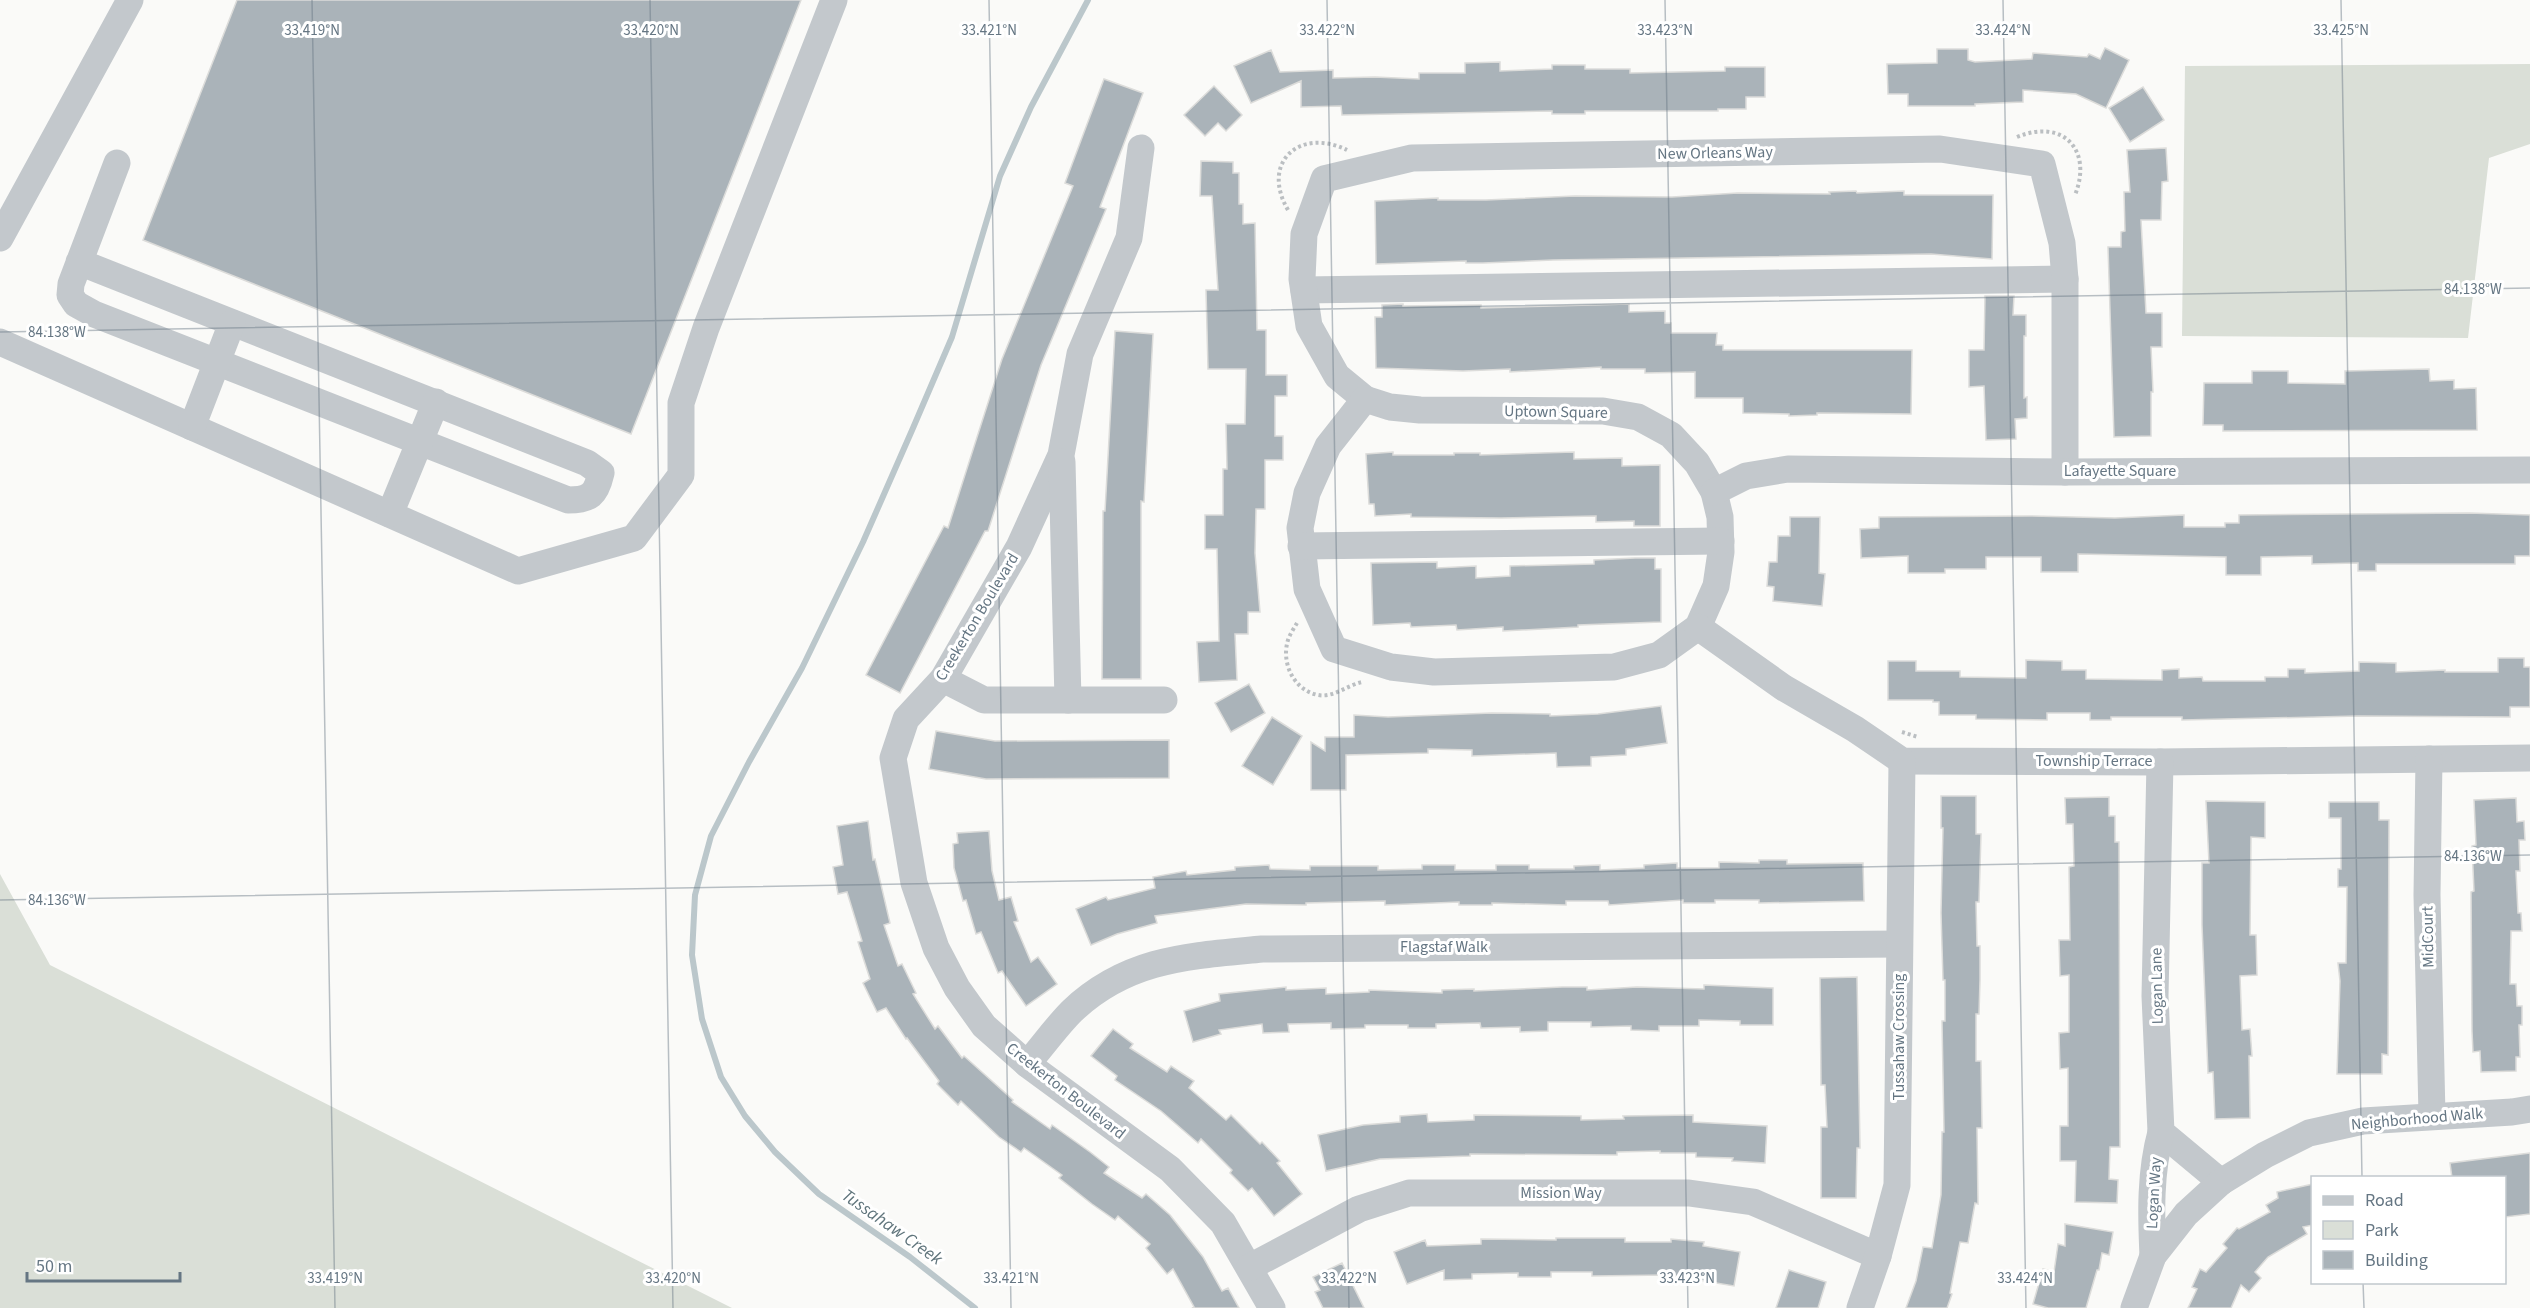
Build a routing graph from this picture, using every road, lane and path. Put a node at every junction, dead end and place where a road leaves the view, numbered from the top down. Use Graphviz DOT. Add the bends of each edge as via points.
graph roads {
  1 [pos="130,0"];
  2 [pos="834,0"];
  3 [pos="2007,140"];
  4 [pos="1141,148"];
  5 [pos="1352,153"];
  6 [pos="117,162"];
  7 [pos="2071,204"];
  8 [pos="1292,216"];
  9 [pos="0,238"];
  10 [pos="79,262"];
  11 [pos="2065,279"];
  12 [pos="1304,290"];
  13 [pos="232,323"];
  14 [pos="0,342"];
  15 [pos="217,362"];
  16 [pos="1365,399"];
  17 [pos="436,402"];
  18 [pos="192,427"];
  19 [pos="420,441"];
  20 [pos="1061,455"];
  21 [pos="2530,471"];
  22 [pos="2065,472"];
  23 [pos="1714,492"];
  24 [pos="390,514"];
  25 [pos="1721,541"];
  26 [pos="1301,546"];
  27 [pos="1298,621"];
  28 [pos="1698,627"];
  29 [pos="943,680"];
  30 [pos="1370,681"];
  31 [pos="1068,700"];
  32 [pos="1164,700"];
  33 [pos="2530,758"];
  34 [pos="2429,759"];
  35 [pos="1902,760"];
  36 [pos="2160,762"];
  37 [pos="1899,944"];
  38 [pos="1027,1064"];
  39 [pos="2530,1109"];
  40 [pos="2432,1116"];
  41 [pos="2161,1132"];
  42 [pos="2221,1182"];
  43 [pos="1878,1256"];
  44 [pos="2153,1256"];
  45 [pos="1250,1267"];
  46 [pos="1272,1308"];
  47 [pos="1860,1308"];
  48 [pos="2134,1308"];
  1 -- 9 [label="street"];
  2 -- 24 [label="street" via="706,328 681,403 681,474 634,538 518,571"];
  3 -- 7 [label="path" via="2031,131 2056,132 2070,140 2079,154 2082,172"];
  4 -- 20 [label="street, Creekerton Boulevard" via="1129,238 1080,354"];
  5 -- 8 [label="path" via="1329,142 1304,143 1289,154 1280,168 1278,182"];
  6 -- 10 [label="street"];
  10 -- 13 [label="street"];
  10 -- 15 [label="street" via="70,295 76,304"];
  11 -- 12 [label="street"];
  11 -- 12 [label="street, New Orleans Way" via="2062,243 2042,164 1940,149 1412,158 1324,179 1304,234"];
  11 -- 22 [label="street, New Orleans Way"];
  12 -- 16 [label="street, New Orleans Way" via="1309,326 1324,354 1337,376"];
  13 -- 15 [label="street"];
  13 -- 17 [label="street"];
  14 -- 18 [label="street"];
  15 -- 18 [label="street"];
  15 -- 19 [label="street"];
  16 -- 23 [label="street, Uptown Square" via="1420,410 1603,411 1638,417 1671,435 1697,463"];
  16 -- 26 [label="street" via="1328,447 1306,492"];
  17 -- 19 [label="street"];
  17 -- 19 [label="street" via="587,463 601,473 599,484 593,494 582,500 568,500"];
  18 -- 24 [label="street"];
  19 -- 24 [label="street"];
  20 -- 29 [label="street, Creekerton Boulevard" via="1019,547"];
  20 -- 31 [label="street"];
  21 -- 22 [label="street, Lafayette Square"];
  22 -- 23 [label="street, Lafayette Square" via="1788,469 1746,476"];
  23 -- 25 [label="street, Uptown Square"];
  25 -- 26 [label="street"];
  25 -- 28 [label="street, Uptown Square" via="1716,586"];
  26 -- 28 [label="street" via="1306,590 1334,649 1391,667 1434,672 1614,667 1659,655"];
  27 -- 30 [label="path" via="1288,640 1286,660 1299,686 1318,695"];
  28 -- 35 [label="street" via="1784,688"];
  29 -- 31 [label="street" via="984,700"];
  29 -- 38 [label="street, Creekerton Boulevard" via="906,719 892,758 914,883 936,948 957,988 984,1026"];
  31 -- 32 [label="street"];
  33 -- 34 [label="street, Township Terrace"];
  34 -- 36 [label="street, Township Terrace"];
  34 -- 40 [label="street, MidCourt" via="2427,896"];
  35 -- 36 [label="street, Township Terrace"];
  35 -- 37 [label="street, Tussahaw Crossing"];
  36 -- 41 [label="street, Logan Lane" via="2155,996"];
  37 -- 38 [label="street, Flagstaf Walk" via="1262,949 1175,958 1109,983 1072,1011"];
  37 -- 43 [label="street, Tussahaw Crossing" via="1897,1185"];
  38 -- 45 [label="street, Creekerton Boulevard" via="1170,1169 1223,1223"];
  39 -- 40 [label="street, Neighborhood Walk"];
  40 -- 42 [label="street, Neighborhood Walk" via="2363,1121 2309,1133"];
  41 -- 42 [label="street"];
  41 -- 44 [label="street, Logan Way" via="2155,1156"];
  42 -- 44 [label="street, Neighborhood Walk" via="2186,1214"];
  43 -- 45 [label="street, Mission Way" via="1753,1202 1689,1193 1409,1193 1359,1209"];
  43 -- 47 [label="street, Tussahaw Crossing"];
  44 -- 48 [label="street, Neighborhood Walk"];
  45 -- 46 [label="street, Creekerton Boulevard"];
}
